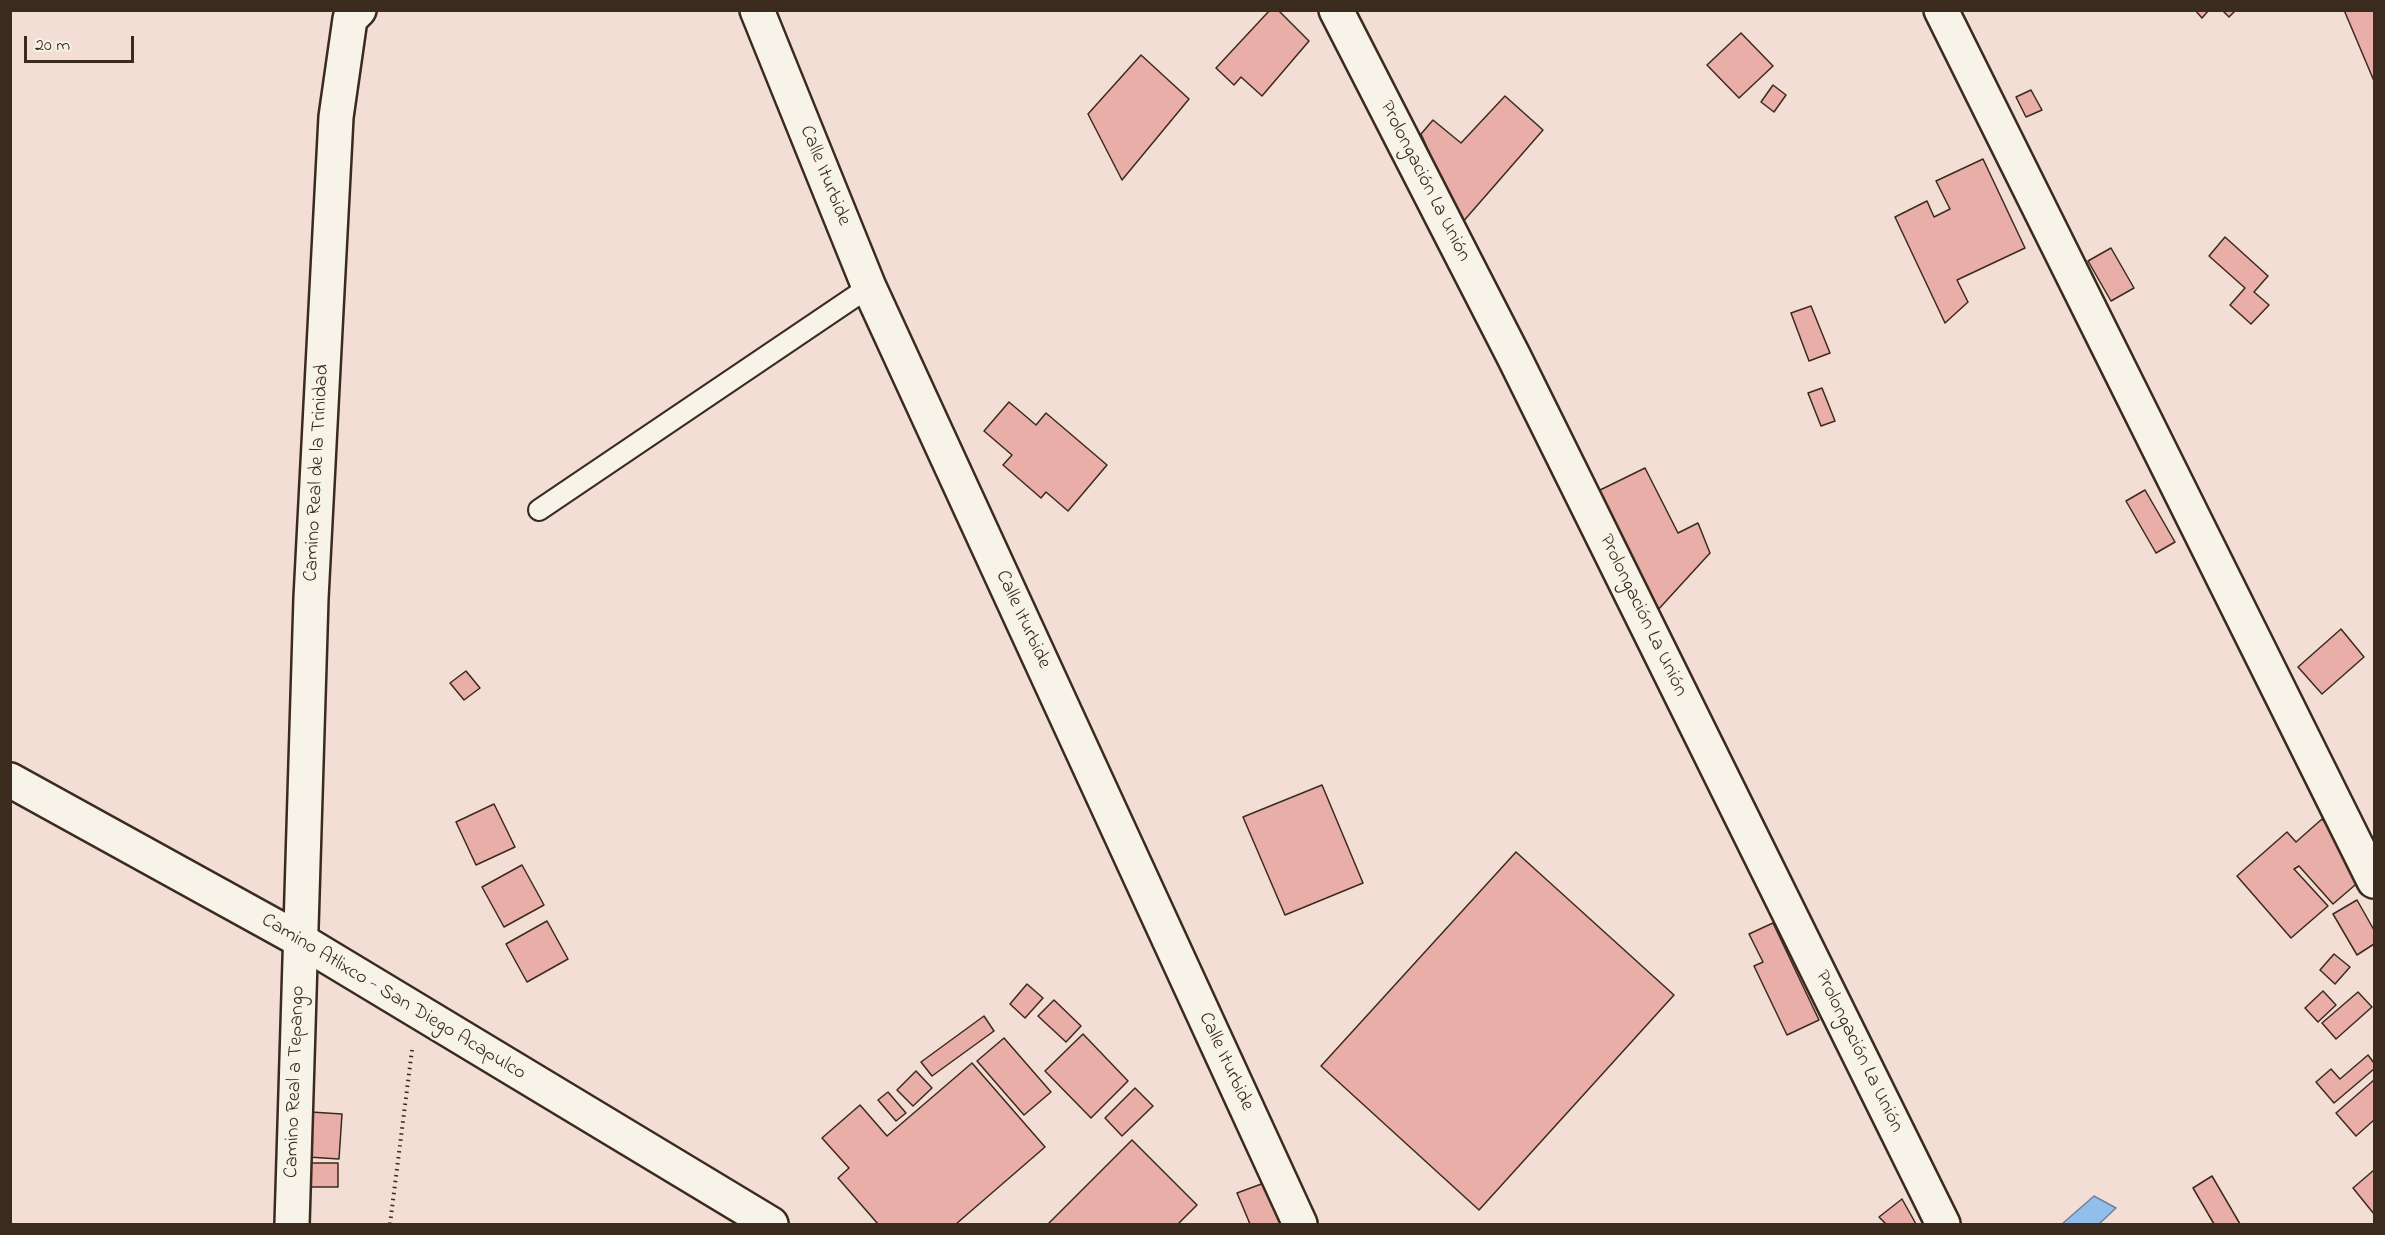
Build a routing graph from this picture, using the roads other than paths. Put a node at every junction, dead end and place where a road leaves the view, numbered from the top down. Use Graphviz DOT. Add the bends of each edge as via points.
graph roads {
  1 [pos="359,10"];
  2 [pos="757,10"];
  3 [pos="1336,10"];
  4 [pos="1941,10"];
  5 [pos="869,287"];
  6 [pos="538,510"];
  7 [pos="10,780"];
  8 [pos="2374,881"];
  9 [pos="300,940"];
  10 [pos="292,1224"];
  11 [pos="771,1224"];
  12 [pos="1300,1224"];
  13 [pos="1943,1224"];
  1 -- 9 [label="street, Camino Real de la Trinidad" via="350,19 336,117 311,598"];
  2 -- 5 [label="street, Calle Iturbide"];
  3 -- 13 [label="street, Prolongación La Unión" via="1514,357"];
  4 -- 8 [label="street"];
  5 -- 6 [label="lane"];
  5 -- 12 [label="street, Calle Iturbide"];
  7 -- 9 [label="street, Camino Atlixco - San Diego Acapulco"];
  9 -- 10 [label="street, Camino Real a Tepango"];
  9 -- 11 [label="street, Camino Atlixco - San Diego Acapulco"];
}
